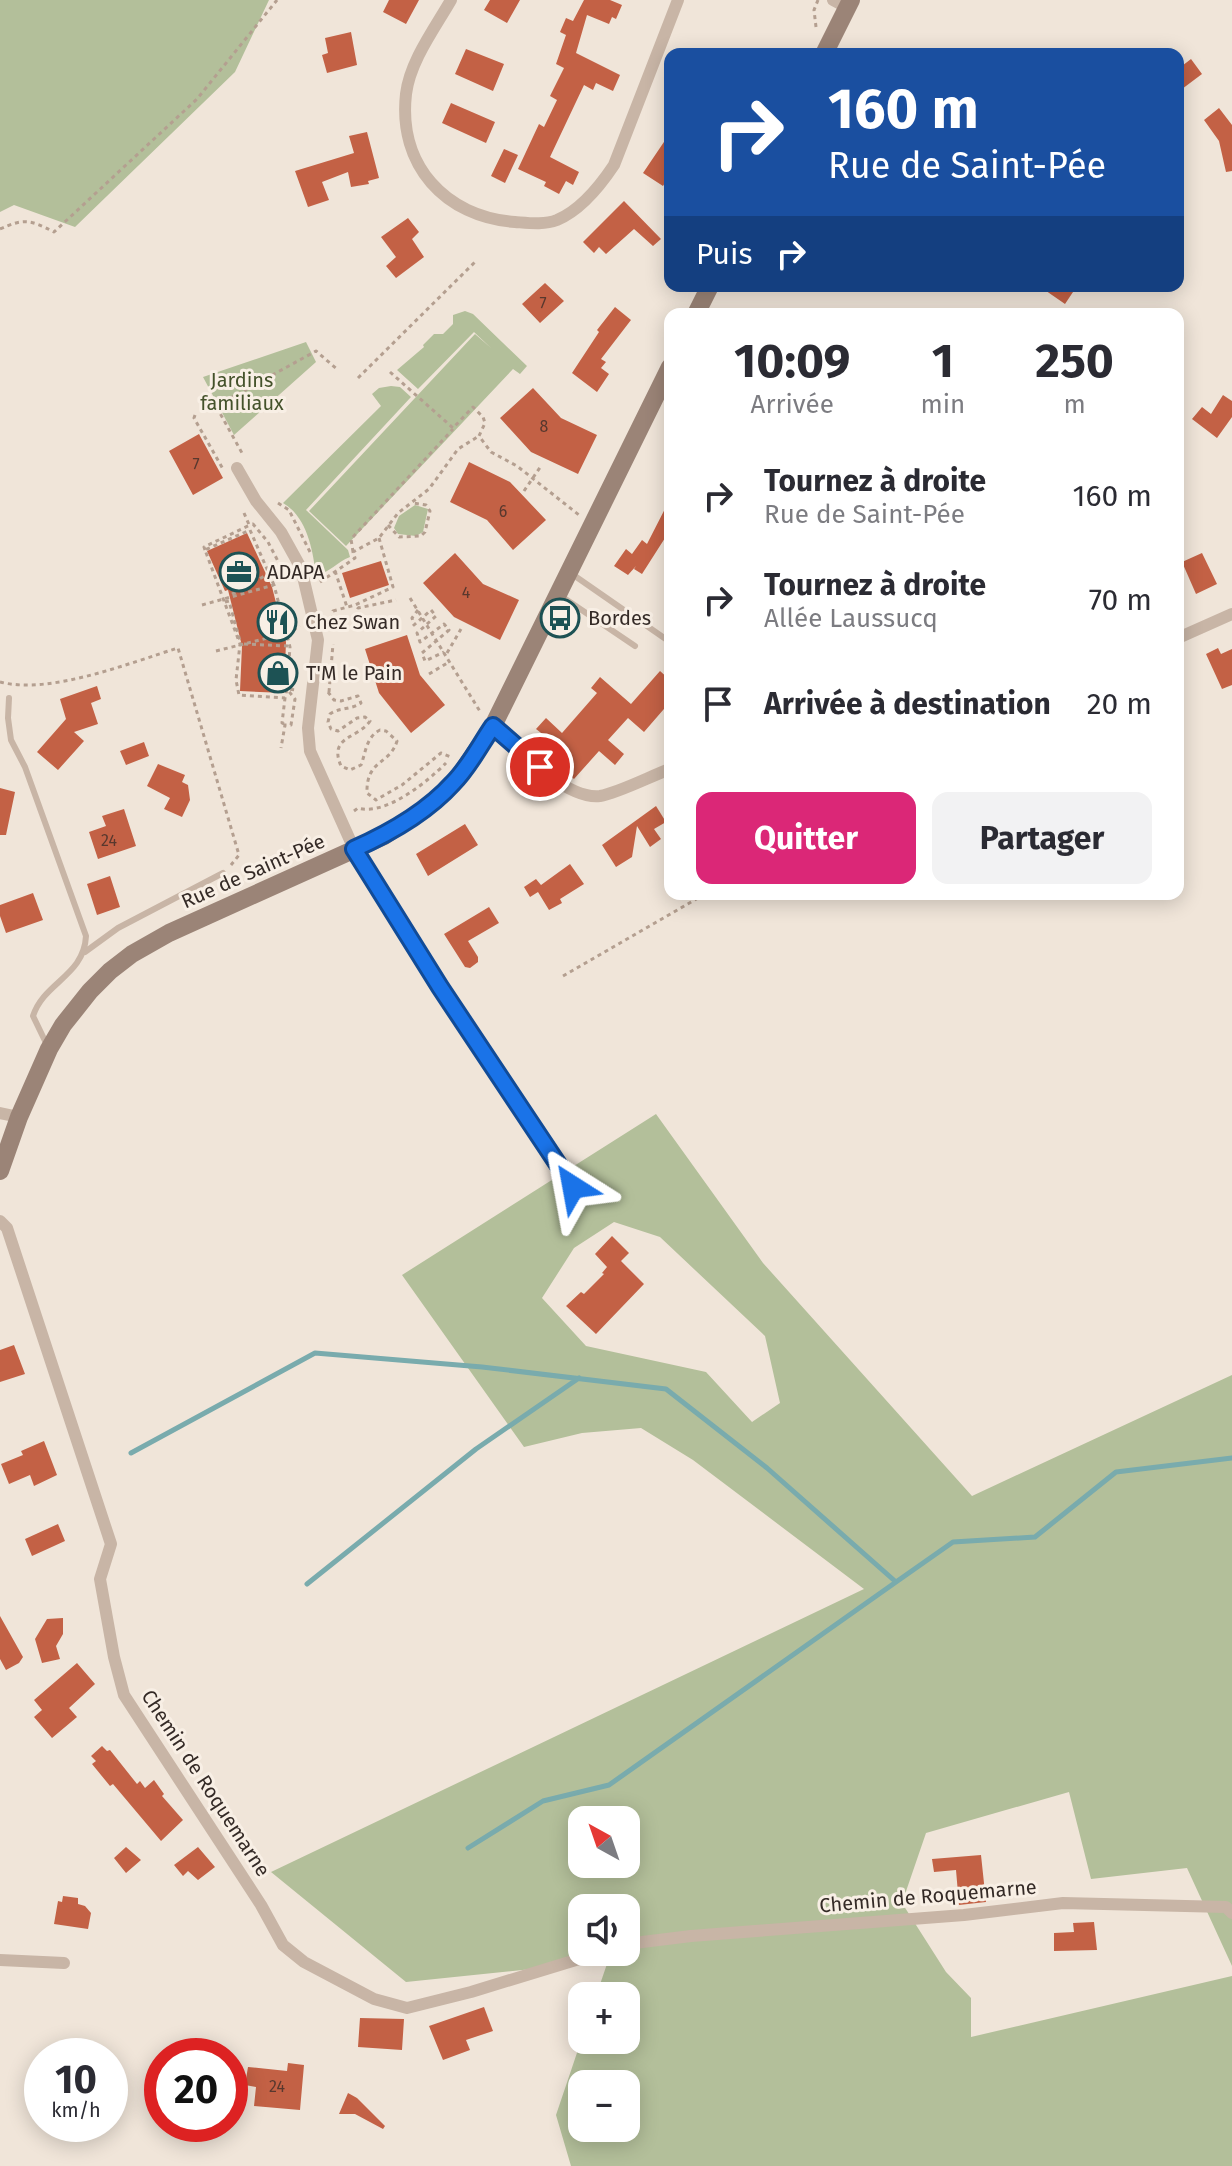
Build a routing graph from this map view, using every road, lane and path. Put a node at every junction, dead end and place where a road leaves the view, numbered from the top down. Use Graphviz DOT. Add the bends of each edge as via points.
graph roads {
  1 [pos="277,0"];
  2 [pos="451,0"];
  3 [pos="678,0"];
  4 [pos="818,0"];
  5 [pos="844,3"];
  6 [pos="816,32"];
  7 [pos="826,48"];
  8 [pos="0,229"];
  9 [pos="477,260"];
  10 [pos="338,370"];
  11 [pos="390,372"];
  12 [pos="358,378"];
  13 [pos="664,379"];
  14 [pos="216,406"];
  15 [pos="210,409"];
  16 [pos="195,415"];
  17 [pos="453,428"];
  18 [pos="479,436"];
  19 [pos="242,453"];
  20 [pos="541,466"];
  21 [pos="232,472"];
  22 [pos="531,480"];
  23 [pos="524,491"];
  24 [pos="412,503"];
  25 [pos="244,513"];
  26 [pos="583,519"];
  27 [pos="388,525"];
  28 [pos="250,528"];
  29 [pos="379,538"];
  30 [pos="353,552"];
  31 [pos="335,571"];
  32 [pos="569,572"];
  33 [pos="271,575"];
  34 [pos="321,582"];
  35 [pos="274,585"];
  36 [pos="558,594"];
  37 [pos="410,598"];
  38 [pos="224,600"];
  39 [pos="396,600"];
  40 [pos="202,605"];
  41 [pos="355,605"];
  42 [pos="347,607"];
  43 [pos="418,610"];
  44 [pos="1232,614"];
  45 [pos="423,617"];
  46 [pos="307,622"];
  47 [pos="427,624"];
  48 [pos="331,627"];
  49 [pos="461,629"];
  50 [pos="288,633"];
  51 [pos="432,633"];
  52 [pos="1184,635"];
  53 [pos="664,638"];
  54 [pos="437,640"];
  55 [pos="240,644"];
  56 [pos="333,644"];
  57 [pos="635,646"];
  58 [pos="290,647"];
  59 [pos="216,651"];
  60 [pos="445,653"];
  61 [pos="450,661"];
  62 [pos="429,674"];
  63 [pos="0,682"];
  64 [pos="287,689"];
  65 [pos="304,691"];
  66 [pos="318,691"];
  67 [pos="329,692"];
  68 [pos="9,698"];
  69 [pos="285,698"];
  70 [pos="487,719"];
  71 [pos="285,725"];
  72 [pos="281,748"];
  73 [pos="459,751"];
  74 [pos="451,757"];
  75 [pos="456,763"];
  76 [pos="664,771"];
  77 [pos="340,819"];
  78 [pos="354,849"];
  79 [pos="223,873"];
  80 [pos="695,900"];
  81 [pos="85,952"];
  82 [pos="563,976"];
  83 [pos="49,1049"];
  84 [pos="0,1113"];
  85 [pos="19,1117"];
  86 [pos="0,1171"];
  87 [pos="573,1187"];
  88 [pos="0,1221"];
  89 [pos="1232,1913"];
  90 [pos="640,1942"];
  91 [pos="0,1960"];
  92 [pos="568,1962"];
  93 [pos="64,1963"];
  1 -- 8 [label="path" via="197,99 54,232 18,220"];
  2 -- 3 [label="street" via="406,92 412,152 424,175 464,211 543,224 584,202 614,165"];
  4 -- 6 [label="path"];
  5 -- 7 [label="main road"];
  9 -- 12 [label="path"];
  10 -- 14 [label="path" via="316,351"];
  11 -- 17 [label="path"];
  13 -- 32 [label="main road, Rue de Saint-Pée"];
  14 -- 15 [label="path"];
  14 -- 19 [label="path"];
  16 -- 21 [label="path"];
  17 -- 18 [label="path" via="473,407 485,423"];
  17 -- 30 [label="path" via="351,539"];
  18 -- 22 [label="path" via="491,452"];
  18 -- 24 [label="path" via="458,449"];
  20 -- 22 [label="path"];
  21 -- 77 [label="street" via="281,532 301,568 318,640 310,751"];
  22 -- 23 [label="path"];
  22 -- 26 [label="path"];
  24 -- 27 [label="path"];
  24 -- 27 [label="path" via="430,511 421,536 399,537"];
  25 -- 28 [label="path"];
  27 -- 29 [label="path"];
  28 -- 33 [label="path"];
  28 -- 33 [label="path" via="253,524 262,534 281,567"];
  28 -- 38 [label="path" via="204,547"];
  29 -- 30 [label="path"];
  29 -- 41 [label="path" via="393,587"];
  30 -- 31 [label="path" via="355,558"];
  31 -- 34 [label="path"];
  31 -- 42 [label="path"];
  32 -- 36 [label="main road, Rue de Saint-Pée"];
  32 -- 53 [label="lane"];
  33 -- 35 [label="path"];
  33 -- 38 [label="path"];
  35 -- 38 [label="path"];
  35 -- 50 [label="path"];
  36 -- 57 [label="lane"];
  36 -- 70 [label="main road, Rue de Saint-Pée"];
  37 -- 43 [label="path"];
  38 -- 40 [label="path"];
  38 -- 55 [label="path"];
  39 -- 41 [label="path"];
  41 -- 42 [label="path"];
  42 -- 48 [label="path" via="333,611"];
  43 -- 45 [label="path"];
  43 -- 45 [label="path" via="414,625"];
  44 -- 52 [label="street"];
  45 -- 47 [label="path"];
  45 -- 47 [label="path" via="431,610 436,616"];
  46 -- 50 [label="path"];
  47 -- 51 [label="path"];
  47 -- 51 [label="path" via="417,633 420,642"];
  49 -- 60 [label="path"];
  50 -- 55 [label="path"];
  50 -- 58 [label="path"];
  51 -- 54 [label="path"];
  51 -- 54 [label="path" via="444,624 449,630"];
  54 -- 60 [label="path"];
  54 -- 60 [label="path" via="422,653 425,661"];
  55 -- 58 [label="path"];
  55 -- 59 [label="path"];
  55 -- 69 [label="path" via="239,695"];
  56 -- 67 [label="path"];
  58 -- 64 [label="path"];
  60 -- 61 [label="path"];
  61 -- 62 [label="path"];
  61 -- 70 [label="path"];
  63 -- 79 [label="path" via="66,681 178,648 239,855"];
  64 -- 65 [label="path"];
  64 -- 69 [label="path"];
  64 -- 71 [label="path" via="295,699 291,725"];
  66 -- 67 [label="path"];
  67 -- 74 [label="path" via="334,700 358,696 361,703 330,714 331,729 338,731 357,718 370,721 339,747 341,766 350,770 361,765 365,747 380,730 397,741 366,779 367,793 376,800 441,753"];
  68 -- 81 [label="lane" via="11,740 86,936"];
  69 -- 71 [label="path"];
  70 -- 76 [label="street" via="559,784 582,794 600,796"];
  70 -- 78 [label="main road, Rue de Saint-Pée" via="455,782 384,836"];
  71 -- 72 [label="path"];
  73 -- 74 [label="path"];
  74 -- 75 [label="path"];
  74 -- 77 [label="path" via="383,808 358,808"];
  77 -- 78 [label="street"];
  78 -- 83 [label="main road, Rue de Saint-Pée" via="132,954 90,991"];
  78 -- 87 [label="lane"];
  79 -- 81 [label="lane" via="118,928"];
  80 -- 82 [label="path"];
  81 -- 83 [label="lane" via="38,1003 33,1016"];
  83 -- 85 [label="main road, Rue de Saint-Pée"];
  84 -- 85 [label="street"];
  85 -- 86 [label="main road, Rue de Saint-Pée"];
  88 -- 92 [label="street, Chemin de Roquemarne" via="7,1228 111,1544 100,1579 124,1695 283,1945 374,1999 407,2008"];
  89 -- 90 [label="street, Chemin de Roquemarne" via="1226,1907 1063,1903"];
  91 -- 93 [label="street"];
}
